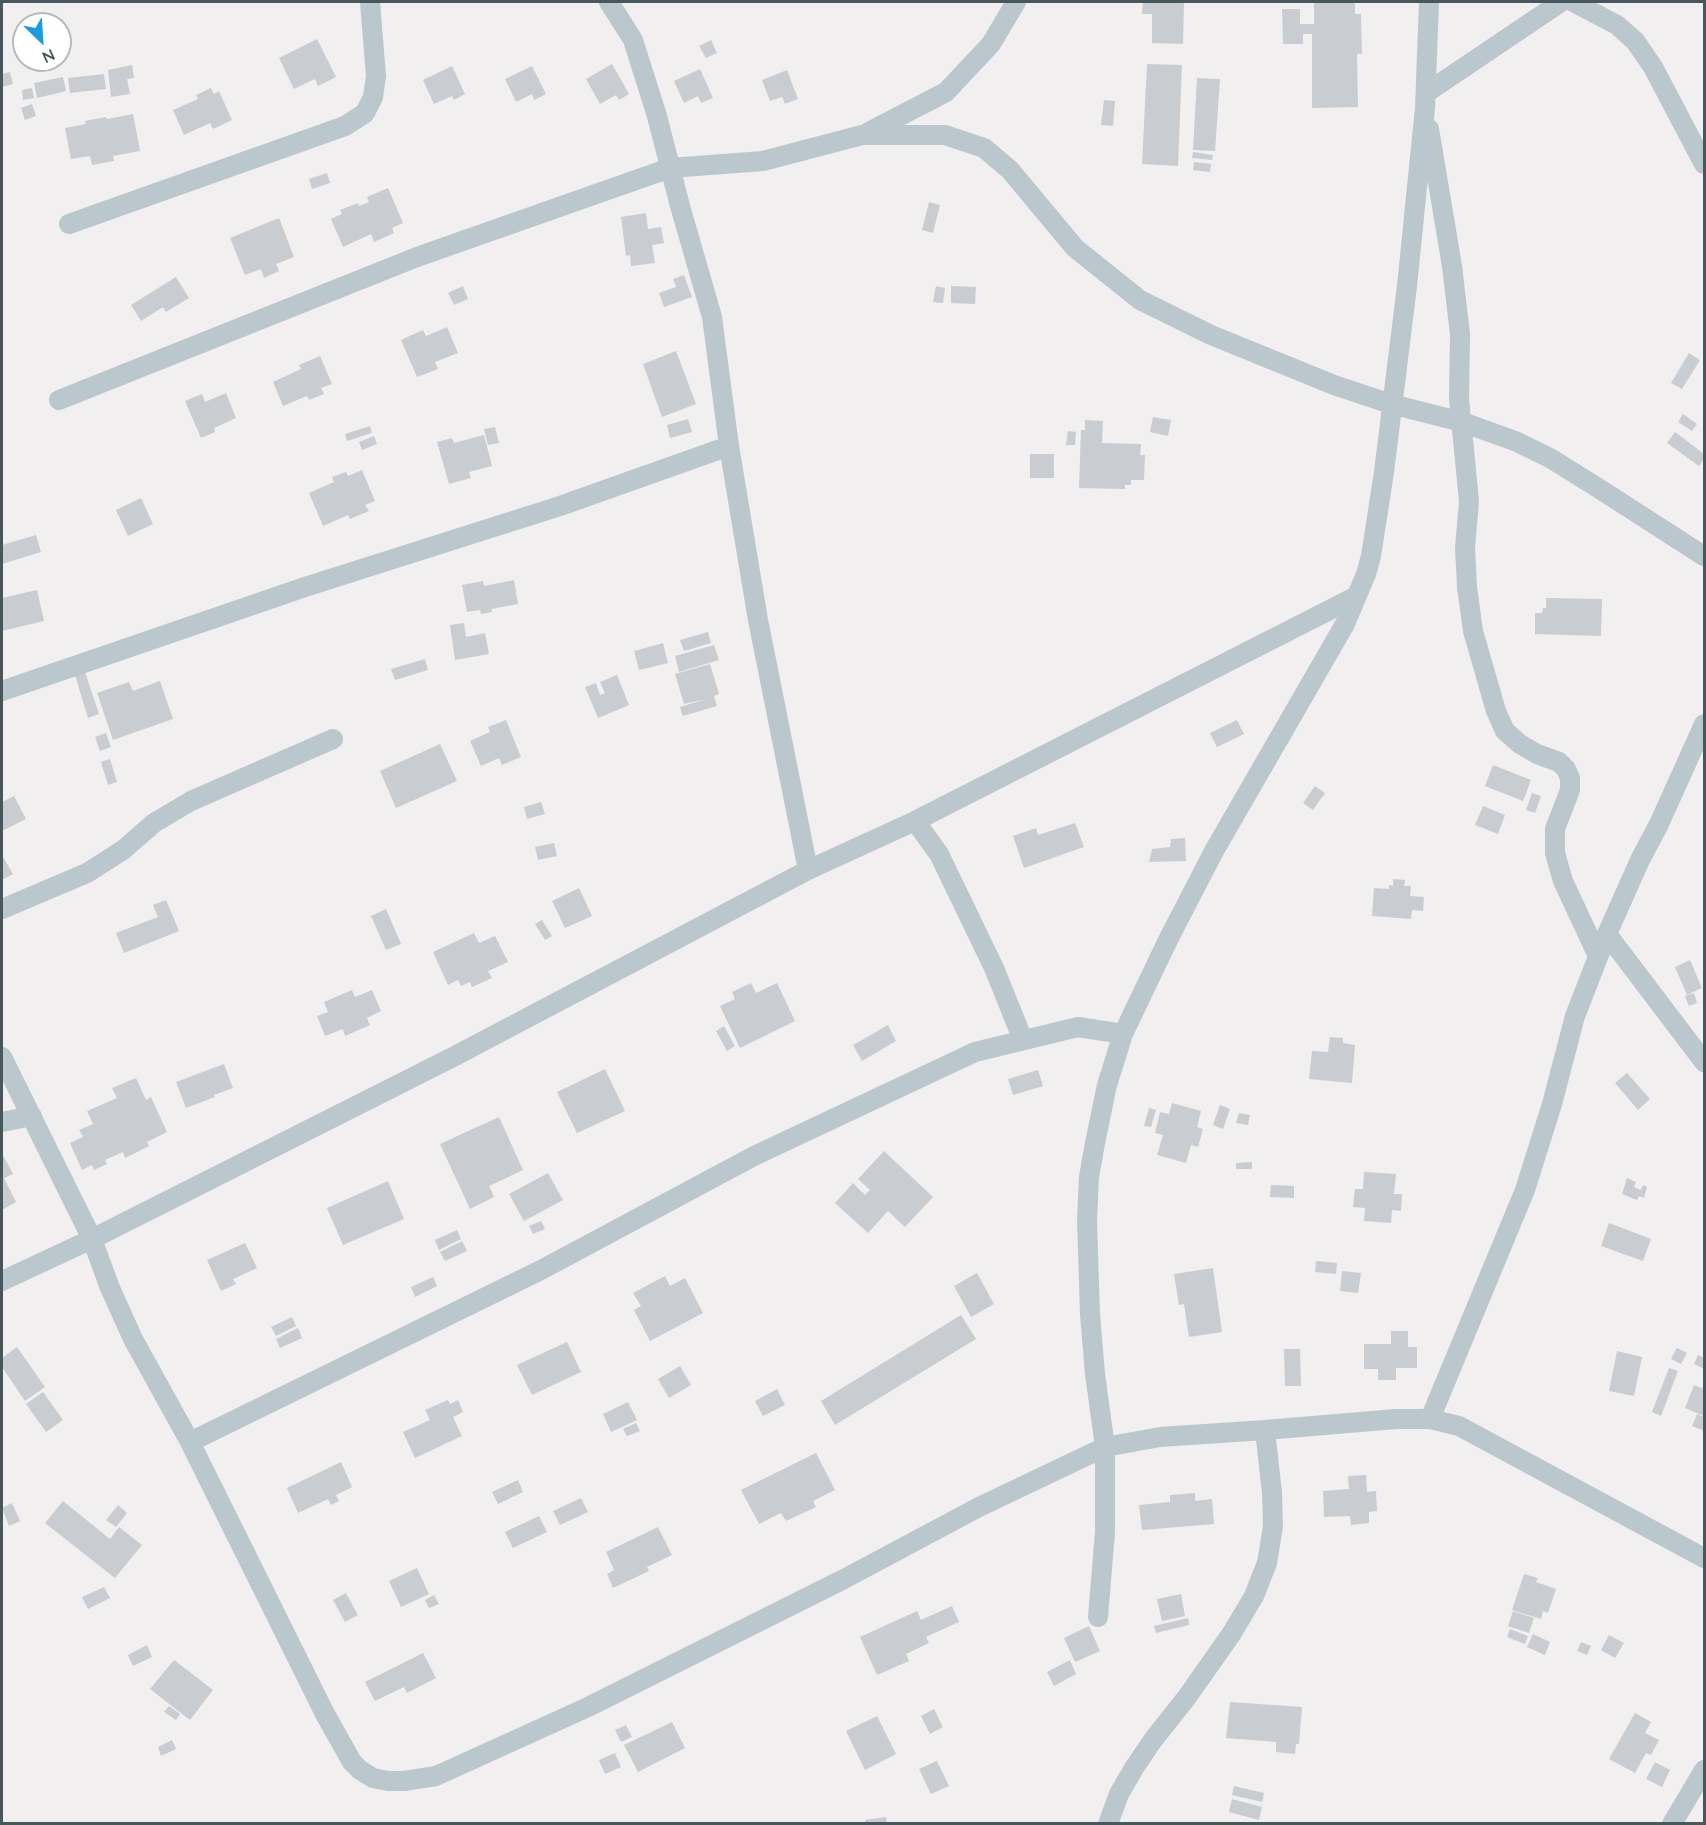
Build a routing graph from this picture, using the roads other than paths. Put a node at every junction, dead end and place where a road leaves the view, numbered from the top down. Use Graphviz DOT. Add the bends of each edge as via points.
graph roads {
  1 [pos="370,2"];
  2 [pos="609,2"];
  3 [pos="1016,2"];
  4 [pos="1429,2"];
  5 [pos="1561,2"];
  6 [pos="1573,2"];
  7 [pos="1426,100"];
  8 [pos="862,135"];
  9 [pos="1704,164"];
  10 [pos="670,168"];
  11 [pos="69,224"];
  12 [pos="58,400"];
  13 [pos="1391,404"];
  14 [pos="1462,422"];
  15 [pos="729,446"];
  16 [pos="1704,556"];
  17 [pos="1355,597"];
  18 [pos="2,691"];
  19 [pos="1704,724"];
  20 [pos="333,739"];
  21 [pos="915,821"];
  22 [pos="808,870"];
  23 [pos="2,909"];
  24 [pos="1607,934"];
  25 [pos="1598,956"];
  26 [pos="1123,1034"];
  27 [pos="1023,1041"];
  28 [pos="2,1057"];
  29 [pos="1704,1062"];
  30 [pos="32,1116"];
  31 [pos="2,1122"];
  32 [pos="92,1239"];
  33 [pos="2,1281"];
  34 [pos="1430,1419"];
  35 [pos="1265,1430"];
  36 [pos="190,1442"];
  37 [pos="1105,1447"];
  38 [pos="1704,1557"];
  39 [pos="1098,1617"];
  40 [pos="1704,1770"];
  41 [pos="1108,1824"];
  42 [pos="1672,1824"];
  1 -- 11 [label="street" via="376,76 373,97 365,113 345,126"];
  2 -- 10 [label="street" via="633,40"];
  3 -- 8 [label="street" via="991,44 946,92"];
  4 -- 7 [label="street"];
  5 -- 7 [label="street"];
  6 -- 9 [label="street" via="1617,25 1635,41"];
  7 -- 13 [label="street"];
  7 -- 14 [label="street" via="1454,278"];
  8 -- 10 [label="street" via="763,161"];
  8 -- 13 [label="street" via="945,135 984,148 1010,170 1075,248 1140,300 1211,336"];
  10 -- 12 [label="street" via="417,257"];
  10 -- 15 [label="street" via="712,317"];
  13 -- 14 [label="street"];
  13 -- 17 [label="street" via="1371,556"];
  14 -- 16 [label="street" via="1515,441 1550,459"];
  14 -- 25 [label="street" via="1469,501 1467,587 1473,631 1496,711 1506,731 1537,754 1559,762 1570,778 1570,790 1555,829 1555,853 1563,881"];
  15 -- 18 [label="street"];
  15 -- 22 [label="street" via="758,620"];
  17 -- 21 [label="street"];
  17 -- 26 [label="street" via="1328,656 1209,861"];
  19 -- 24 [label="street"];
  20 -- 23 [label="street" via="191,801 87,873"];
  21 -- 22 [label="street"];
  21 -- 27 [label="street" via="939,854 994,968"];
  22 -- 32 [label="street" via="453,1057"];
  24 -- 25 [label="street"];
  24 -- 29 [label="street"];
  25 -- 34 [label="street" via="1575,1016 1525,1190"];
  26 -- 27 [label="street" via="1078,1027"];
  26 -- 37 [label="street" via="1107,1085 1089,1177 1087,1220 1090,1314"];
  27 -- 36 [label="street" via="975,1052 754,1156 541,1270"];
  28 -- 30 [label="street"];
  30 -- 31 [label="street"];
  30 -- 32 [label="street"];
  32 -- 33 [label="street"];
  32 -- 36 [label="street" via="133,1339"];
  34 -- 35 [label="street"];
  34 -- 38 [label="street" via="1459,1426"];
  35 -- 37 [label="street" via="1160,1437"];
  35 -- 41 [label="street" via="1273,1526 1267,1563 1254,1596 1232,1633 1134,1768"];
  36 -- 37 [label="street" via="352,1762 374,1778 388,1781 436,1776 588,1707 979,1507"];
  37 -- 39 [label="street" via="1105,1532"];
  40 -- 42 [label="street"];
}
